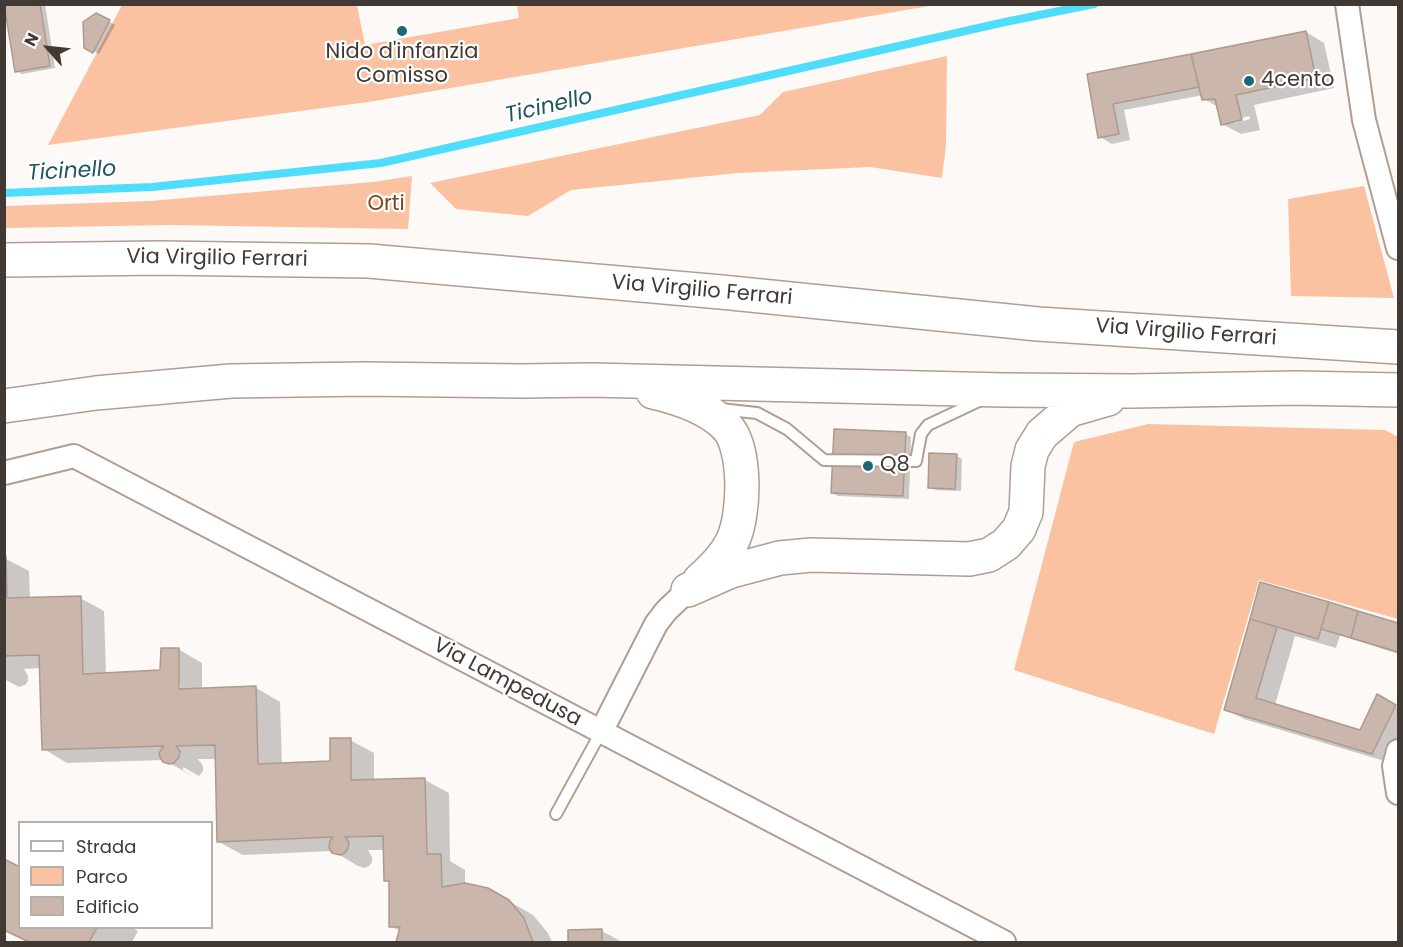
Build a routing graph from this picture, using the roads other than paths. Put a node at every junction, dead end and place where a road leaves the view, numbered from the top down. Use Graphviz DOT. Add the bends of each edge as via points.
graph roads {
  1 [pos="1347,4"];
  2 [pos="1398,248"];
  3 [pos="4,260"];
  4 [pos="1398,347"];
  5 [pos="592,380"];
  6 [pos="1003,390"];
  7 [pos="1398,390"];
  8 [pos="1132,391"];
  9 [pos="4,406"];
  10 [pos="699,406"];
  11 [pos="4,473"];
  12 [pos="688,590"];
  13 [pos="602,732"];
  14 [pos="1398,751"];
  15 [pos="1398,793"];
  16 [pos="556,814"];
  17 [pos="1004,942"];
  1 -- 2 [label="street" via="1364,120"];
  3 -- 4 [label="main road, Via Virgilio Ferrari" via="369,261 1038,324"];
  5 -- 6 [label="main road"];
  5 -- 9 [label="main road" via="231,381"];
  5 -- 10 [label="main road" via="673,396"];
  6 -- 8 [label="main road"];
  6 -- 10 [label="lane" via="928,425 921,434 916,461 825,460 787,429 757,413"];
  7 -- 8 [label="main road"];
  8 -- 12 [label="main road" via="1070,410 1042,434 1028,466 1026,512 1019,529 989,555 969,559 811,555 780,558 731,571"];
  10 -- 12 [label="main road" via="734,436 741,461 740,519 721,560"];
  11 -- 13 [label="street, Via Lampedusa" via="74,456"];
  12 -- 13 [label="street" via="656,624"];
  13 -- 16 [label="lane"];
  13 -- 17 [label="street, Via Lampedusa"];
  14 -- 15 [label="street" via="1394,766"];
}
